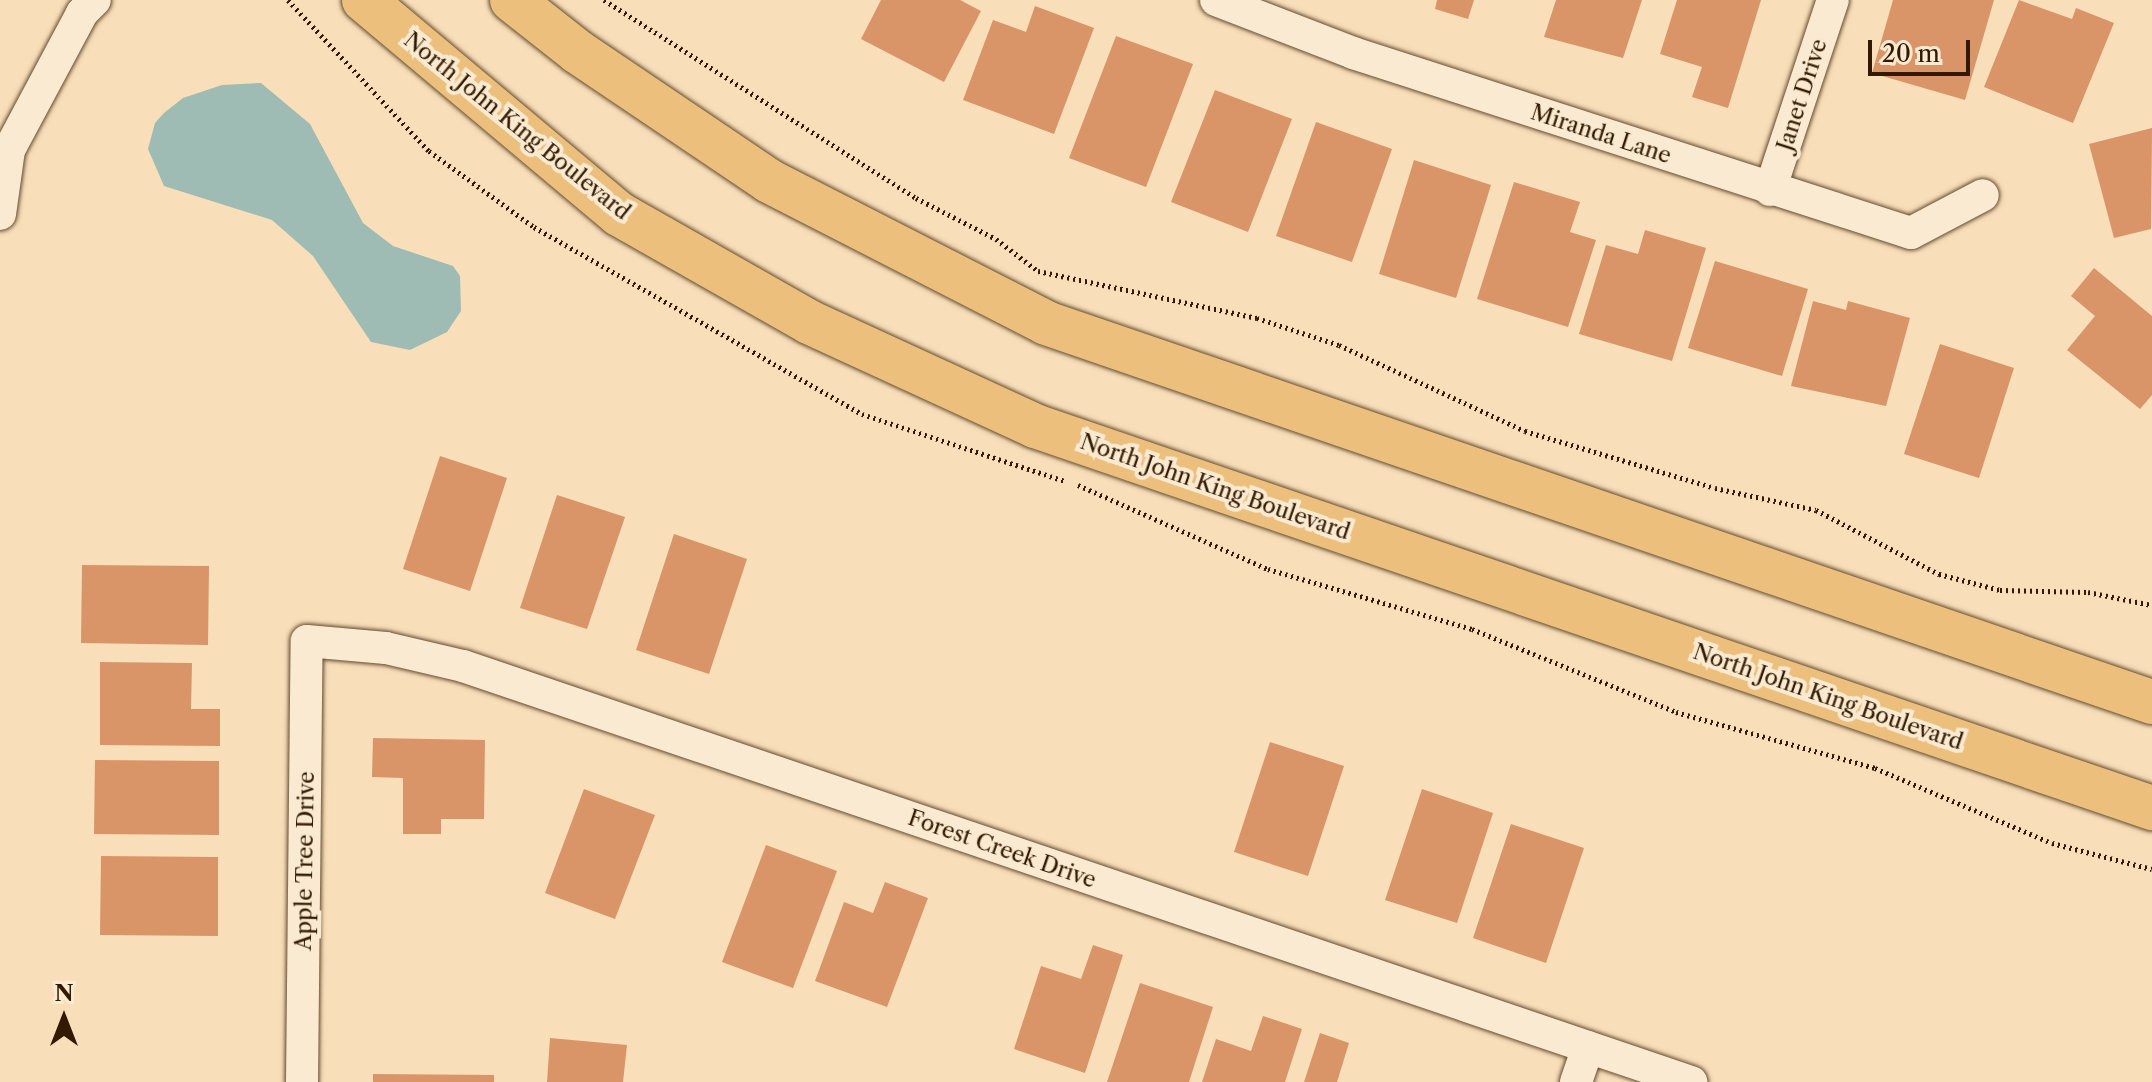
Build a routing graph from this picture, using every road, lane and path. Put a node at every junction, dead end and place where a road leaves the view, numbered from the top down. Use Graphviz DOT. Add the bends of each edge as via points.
graph roads {
  1 [pos="95,0"];
  2 [pos="364,0"];
  3 [pos="512,0"];
  4 [pos="604,0"];
  5 [pos="1216,0"];
  6 [pos="1833,0"];
  7 [pos="1770,190"];
  8 [pos="1983,195"];
  9 [pos="0,214"];
  10 [pos="2152,605"];
  11 [pos="307,641"];
  12 [pos="2152,702"];
  13 [pos="2152,808"];
  14 [pos="1588,1047"];
  15 [pos="302,1082"];
  16 [pos="1576,1082"];
  17 [pos="1691,1082"];
  1 -- 9 [label="street" via="82,13 9,150"];
  2 -- 13 [label="main road, North John King Boulevard" via="619,214 809,322 1021,420"];
  3 -- 12 [label="main road" via="578,52 769,181 1046,323"];
  4 -- 10 [label="path" via="916,198 996,239 1038,271 1257,318 1326,341 1525,431 1715,488 1816,510 1939,574 2000,590 2088,592"];
  5 -- 7 [label="street, Miranda Lane" via="1353,53"];
  6 -- 7 [label="street, Janet Drive"];
  7 -- 8 [label="street, Miranda Lane" via="1911,233"];
  11 -- 14 [label="street, Forest Creek Drive" via="386,648 463,666"];
  11 -- 15 [label="street, Apple Tree Drive"];
  14 -- 16 [label="street"];
  14 -- 17 [label="street, Forest Creek Drive"];
}
